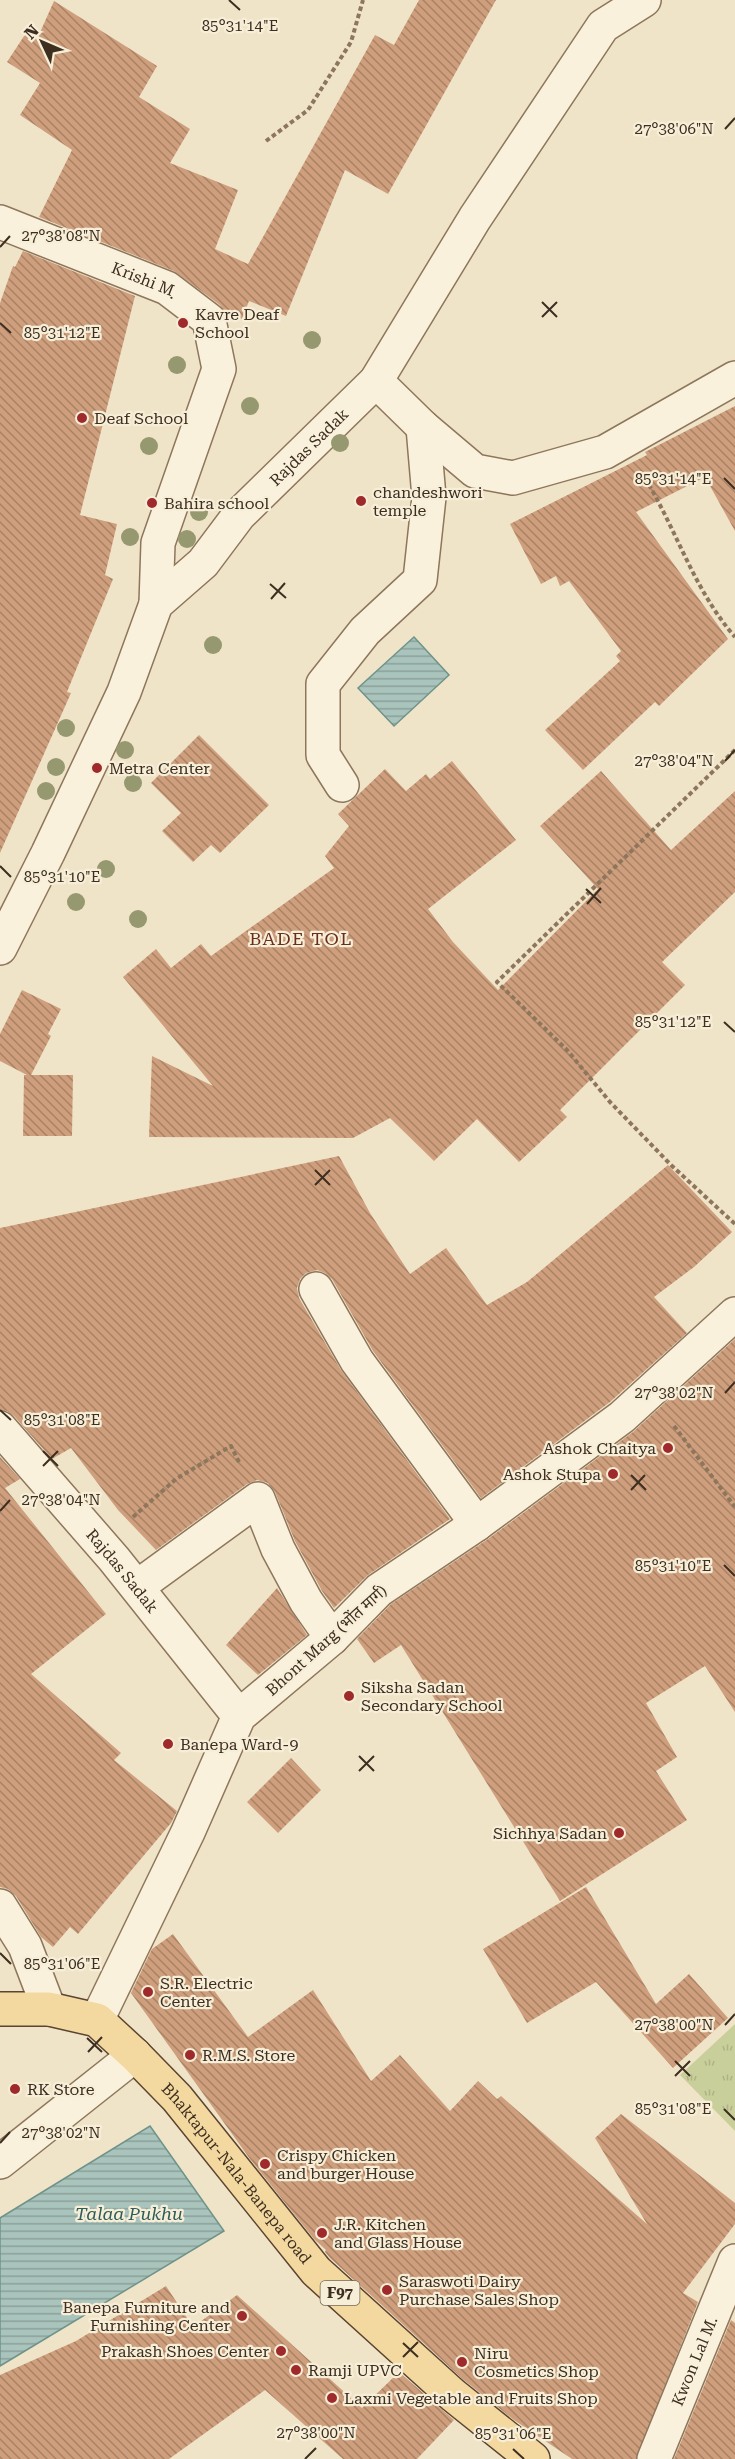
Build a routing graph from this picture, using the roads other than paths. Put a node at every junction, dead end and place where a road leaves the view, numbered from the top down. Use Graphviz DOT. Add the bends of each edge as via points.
graph roads {
  1 [pos="644,0"];
  2 [pos="3,233"];
  3 [pos="735,378"];
  4 [pos="375,381"];
  5 [pos="423,428"];
  6 [pos="156,604"];
  7 [pos="342,784"];
  8 [pos="0,948"];
  9 [pos="316,1289"];
  10 [pos="735,1314"];
  11 [pos="0,1428"];
  12 [pos="477,1524"];
  13 [pos="137,1587"];
  14 [pos="332,1638"];
  15 [pos="239,1716"];
  16 [pos="0,1906"];
  17 [pos="0,2009"];
  18 [pos="49,2009"];
  19 [pos="97,2020"];
  20 [pos="135,2055"];
  21 [pos="0,2163"];
  22 [pos="735,2261"];
  23 [pos="534,2459"];
  24 [pos="654,2459"];
  1 -- 4 [label="street, Rajdas Sadak" via="603,26 475,218"];
  2 -- 6 [label="street, Krishi M." via="167,288 209,320 219,369 158,543"];
  3 -- 5 [label="street" via="605,452 513,478 475,471"];
  4 -- 5 [label="street"];
  4 -- 6 [label="street, Rajdas Sadak" via="239,515 203,563"];
  5 -- 7 [label="street" via="429,497 420,580 365,631 323,684 323,755"];
  6 -- 8 [label="street, Rajdas Sadak" via="124,692"];
  9 -- 12 [label="street" via="357,1361"];
  10 -- 12 [label="street, Bhont Marg (भाेंत मार्ग)" via="649,1395"];
  11 -- 13 [label="street, Rajdas Sadak"];
  12 -- 14 [label="street, Bhont Marg (भाेंत मार्ग)" via="379,1590"];
  13 -- 14 [label="street" via="258,1499 278,1550"];
  13 -- 15 [label="street, Rajdas Sadak"];
  14 -- 15 [label="street, Bhont Marg (भाेंत मार्ग)"];
  15 -- 19 [label="street, Bhont Marg (भाेंत मार्ग)"];
  16 -- 18 [label="street" via="26,1946"];
  17 -- 18 [label="main road, Bhaktapur-Nala-Banepa road / F97"];
  18 -- 19 [label="main road, Bhaktapur-Nala-Banepa road / F97"];
  19 -- 20 [label="main road, Bhaktapur-Nala-Banepa road / F97"];
  20 -- 21 [label="street"];
  20 -- 23 [label="main road, Bhaktapur-Nala-Banepa road / F97" via="177,2098 316,2271 453,2395"];
  22 -- 24 [label="street, Kwon Lal M."];
}
